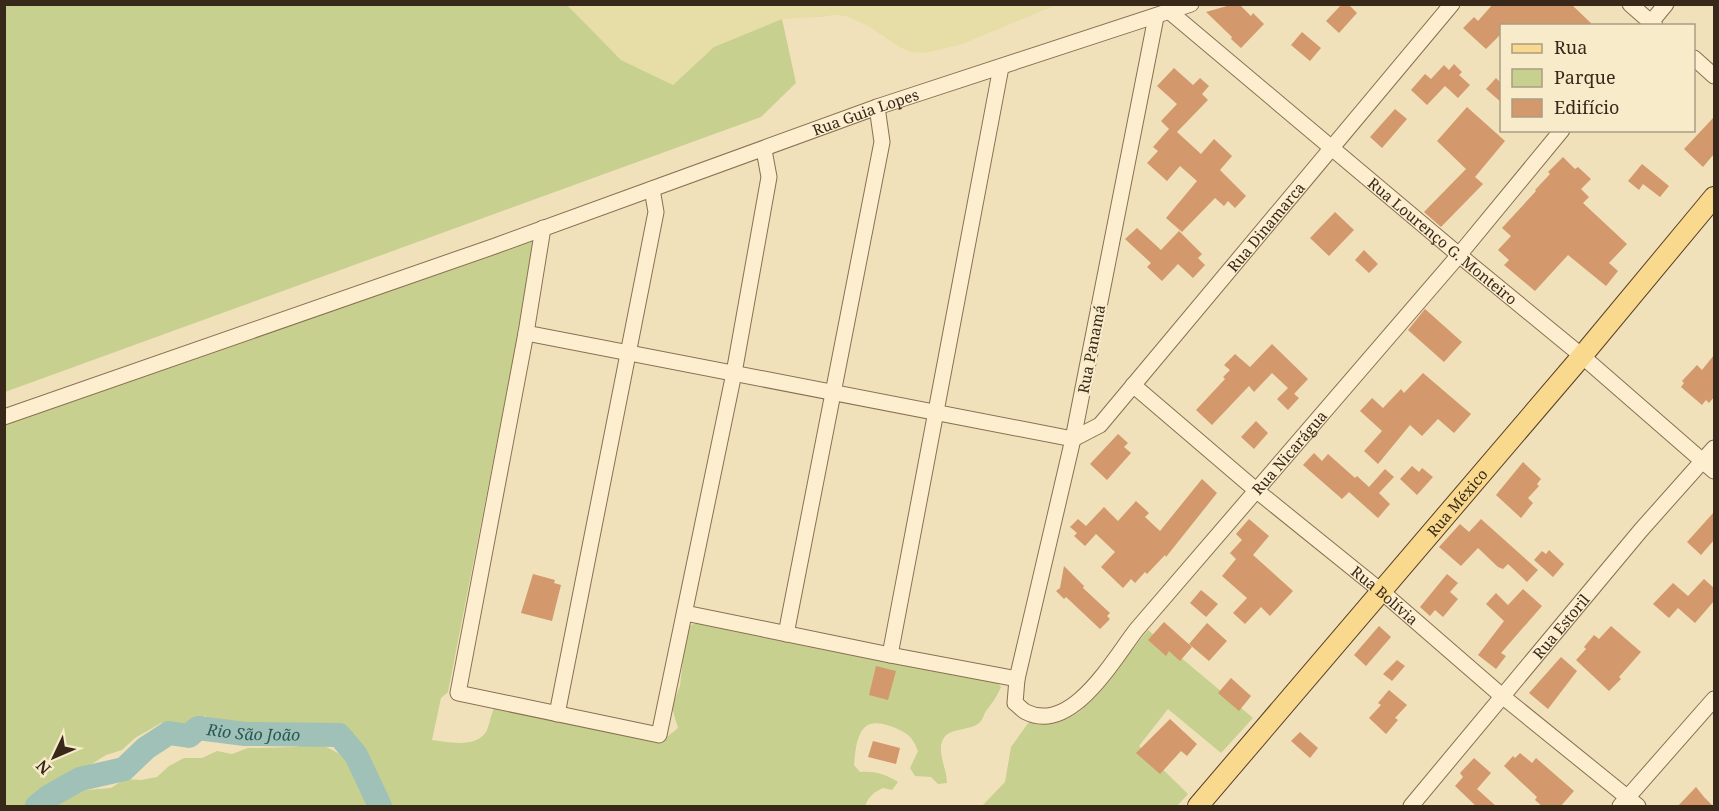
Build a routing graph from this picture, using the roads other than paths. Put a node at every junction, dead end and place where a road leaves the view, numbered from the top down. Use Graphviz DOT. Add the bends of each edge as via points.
graph roads {
  1 [pos="1191,4"];
  2 [pos="1452,4"];
  3 [pos="1630,4"];
  4 [pos="1666,4"];
  5 [pos="1163,14"];
  6 [pos="1652,24"];
  7 [pos="1695,59"];
  8 [pos="1001,67"];
  9 [pos="1714,76"];
  10 [pos="877,107"];
  11 [pos="1560,132"];
  12 [pos="1333,148"];
  13 [pos="764,150"];
  14 [pos="652,189"];
  15 [pos="1714,197"];
  16 [pos="543,228"];
  17 [pos="1459,255"];
  18 [pos="526,333"];
  19 [pos="628,352"];
  20 [pos="1582,356"];
  21 [pos="734,373"];
  22 [pos="1133,385"];
  23 [pos="833,392"];
  24 [pos="936,412"];
  25 [pos="4,417"];
  26 [pos="1073,439"];
  27 [pos="1714,448"];
  28 [pos="1709,466"];
  29 [pos="1257,491"];
  30 [pos="1381,591"];
  31 [pos="685,613"];
  32 [pos="786,634"];
  33 [pos="890,655"];
  34 [pos="1017,679"];
  35 [pos="1502,696"];
  36 [pos="1714,699"];
  37 [pos="557,714"];
  38 [pos="1629,804"];
  39 [pos="1198,807"];
  40 [pos="1411,807"];
  1 -- 5 [label="street, Rua Guia Lopes"];
  2 -- 12 [label="street, Rua Dinamarca"];
  3 -- 6 [label="street"];
  4 -- 6 [label="street"];
  5 -- 8 [label="street, Rua Guia Lopes"];
  5 -- 12 [label="street, Rua Lourenço G. Monteiro"];
  5 -- 26 [label="street, Rua Panamá"];
  7 -- 9 [label="street"];
  8 -- 10 [label="street, Rua Guia Lopes"];
  8 -- 24 [label="street"];
  10 -- 13 [label="street, Rua Guia Lopes"];
  10 -- 23 [label="street" via="882,142"];
  11 -- 17 [label="street, Rua Nicarágua"];
  12 -- 17 [label="street, Rua Lourenço G. Monteiro"];
  12 -- 22 [label="street, Rua Dinamarca"];
  13 -- 14 [label="street, Rua Guia Lopes"];
  13 -- 21 [label="street" via="769,177"];
  14 -- 16 [label="street, Rua Guia Lopes"];
  14 -- 19 [label="street" via="656,212"];
  15 -- 20 [label="main road, Rua México"];
  16 -- 18 [label="street"];
  16 -- 25 [label="street, Rua Guia Lopes"];
  17 -- 20 [label="street, Rua Lourenço G. Monteiro"];
  17 -- 29 [label="street, Rua Nicarágua"];
  18 -- 19 [label="street"];
  18 -- 37 [label="street" via="458,693"];
  19 -- 21 [label="street"];
  19 -- 37 [label="street"];
  20 -- 28 [label="street, Rua Lourenço G. Monteiro"];
  20 -- 30 [label="main road, Rua México"];
  21 -- 23 [label="street"];
  21 -- 31 [label="street"];
  22 -- 26 [label="street, Rua Dinamarca" via="1100,425"];
  22 -- 29 [label="street, Rua Bolívia"];
  23 -- 24 [label="street"];
  23 -- 32 [label="street"];
  24 -- 26 [label="street"];
  24 -- 33 [label="street"];
  26 -- 34 [label="street, Rua Panamá"];
  27 -- 28 [label="street, Rua Estoril"];
  28 -- 35 [label="street, Rua Estoril" via="1641,530"];
  29 -- 30 [label="street, Rua Bolívia"];
  29 -- 34 [label="street, Rua Nicarágua" via="1137,629 1093,687 1068,709 1055,715 1026,712 1015,703"];
  30 -- 35 [label="street, Rua Bolívia"];
  30 -- 39 [label="main road, Rua México"];
  31 -- 32 [label="street"];
  31 -- 37 [label="street" via="659,735"];
  32 -- 33 [label="street"];
  33 -- 34 [label="street"];
  35 -- 38 [label="street, Rua Bolívia"];
  35 -- 40 [label="street, Rua Estoril"];
  36 -- 38 [label="street"];
}
